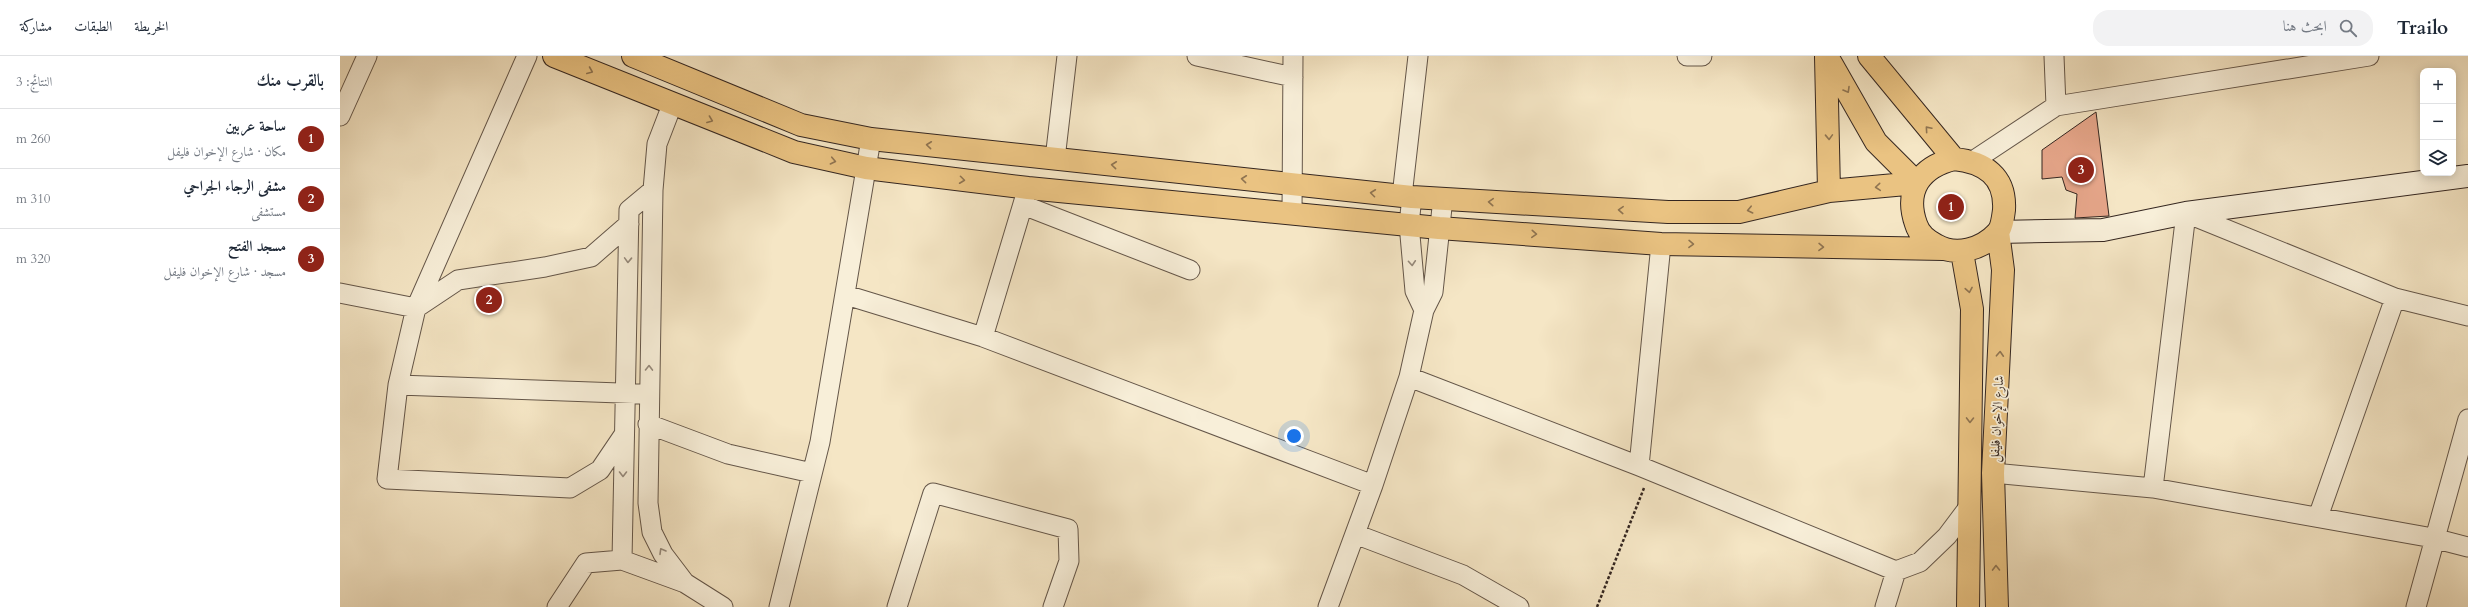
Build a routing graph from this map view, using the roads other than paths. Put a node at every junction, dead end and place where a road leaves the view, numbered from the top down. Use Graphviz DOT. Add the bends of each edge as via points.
graph roads {
  1 [pos="367,56"];
  2 [pos="527,56"];
  3 [pos="554,56"];
  4 [pos="633,56"];
  5 [pos="1067,56"];
  6 [pos="1197,56"];
  7 [pos="1293,56"];
  8 [pos="1418,56"];
  9 [pos="1687,56"];
  10 [pos="1702,56"];
  11 [pos="1827,56"];
  12 [pos="1868,56"];
  13 [pos="2054,56"];
  14 [pos="2369,56"];
  15 [pos="1293,77"];
  16 [pos="672,105"];
  17 [pos="2056,106"];
  18 [pos="340,116"];
  19 [pos="870,139"];
  20 [pos="1055,159"];
  21 [pos="1963,160"];
  22 [pos="866,168"];
  23 [pos="2468,176"];
  24 [pos="1917,183"];
  25 [pos="1293,184"];
  26 [pos="653,190"];
  27 [pos="1829,191"];
  28 [pos="1025,196"];
  29 [pos="1407,197"];
  30 [pos="1443,198"];
  31 [pos="1292,213"];
  32 [pos="2186,213"];
  33 [pos="629,224"];
  34 [pos="1409,224"];
  35 [pos="1439,228"];
  36 [pos="1998,232"];
  37 [pos="1661,244"];
  38 [pos="1952,250"];
  39 [pos="1190,270"];
  40 [pos="340,293"];
  41 [pos="846,296"];
  42 [pos="2395,298"];
  43 [pos="416,308"];
  44 [pos="1424,310"];
  45 [pos="2468,316"];
  46 [pos="983,337"];
  47 [pos="1409,377"];
  48 [pos="398,385"];
  49 [pos="624,393"];
  50 [pos="648,394"];
  51 [pos="2468,419"];
  52 [pos="648,424"];
  53 [pos="623,436"];
  54 [pos="1645,468"];
  55 [pos="812,473"];
  56 [pos="1993,473"];
  57 [pos="1373,485"];
  58 [pos="2153,488"];
  59 [pos="1968,508"];
  60 [pos="2318,517"];
  61 [pos="1355,534"];
  62 [pos="2433,538"];
  63 [pos="2468,547"];
  64 [pos="622,560"];
  65 [pos="1896,571"];
  66 [pos="685,583"];
  67 [pos="557,607"];
  68 [pos="723,607"];
  69 [pos="779,607"];
  70 [pos="897,607"];
  71 [pos="1053,607"];
  72 [pos="1328,607"];
  73 [pos="1519,607"];
  74 [pos="1885,607"];
  75 [pos="1968,607"];
  76 [pos="1997,607"];
  77 [pos="2416,607"];
  1 -- 18 [label="street"];
  2 -- 43 [label="street"];
  3 -- 16 [label="main road, one-way"];
  4 -- 19 [label="main road" via="801,125"];
  5 -- 20 [label="street"];
  6 -- 15 [label="street"];
  7 -- 15 [label="street"];
  8 -- 29 [label="street"];
  9 -- 10 [label="street"];
  11 -- 24 [label="main road, one-way" via="1876,142"];
  11 -- 27 [label="main road, one-way"];
  21 -- 12 [label="main road, one-way"];
  13 -- 17 [label="street"];
  14 -- 17 [label="street"];
  15 -- 25 [label="street"];
  16 -- 22 [label="main road, one-way" via="794,152"];
  16 -- 26 [label="street" via="657,144"];
  17 -- 21 [label="street"];
  20 -- 19 [label="main road, one-way"];
  19 -- 22 [label="street"];
  25 -- 20 [label="main road, one-way"];
  21 -- 24 [label="main road" via="1939,162 1926,171"];
  21 -- 36 [label="main road" via="1989,170 2000,184 2005,200"];
  22 -- 28 [label="main road, one-way"];
  22 -- 41 [label="street"];
  23 -- 32 [label="main road"];
  24 -- 27 [label="main road, one-way"];
  24 -- 38 [label="main road" via="1912,195 1916,226 1927,240"];
  29 -- 25 [label="main road, one-way"];
  25 -- 31 [label="street"];
  26 -- 33 [label="street" via="629,210"];
  50 -- 26 [label="street, one-way"];
  27 -- 30 [label="main road, one-way" via="1738,212 1575,208"];
  28 -- 31 [label="main road"];
  28 -- 39 [label="street"];
  28 -- 46 [label="street"];
  29 -- 30 [label="main road"];
  29 -- 34 [label="street"];
  30 -- 35 [label="street"];
  31 -- 34 [label="main road"];
  32 -- 36 [label="main road" via="2103,230"];
  32 -- 42 [label="street"];
  32 -- 58 [label="street"];
  33 -- 43 [label="street" via="591,257 545,267 458,280"];
  33 -- 49 [label="street, one-way"];
  34 -- 35 [label="main road"];
  34 -- 44 [label="street, one-way" via="1414,291"];
  35 -- 37 [label="main road, one-way"];
  35 -- 44 [label="street" via="1433,292"];
  36 -- 38 [label="main road" via="1983,244"];
  56 -- 36 [label="main road, شارع الإخوان فليفل, one-way" via="2003,270"];
  37 -- 38 [label="main road, one-way"];
  37 -- 54 [label="street"];
  38 -- 59 [label="main road, شارع الإخوان فليفل, one-way" via="1972,309"];
  40 -- 43 [label="street"];
  41 -- 46 [label="street"];
  41 -- 55 [label="street" via="820,442"];
  42 -- 45 [label="street"];
  42 -- 60 [label="street"];
  43 -- 48 [label="street"];
  44 -- 47 [label="street"];
  46 -- 57 [label="street"];
  47 -- 54 [label="street"];
  47 -- 57 [label="street"];
  48 -- 49 [label="street"];
  48 -- 53 [label="street" via="387,479 570,488 600,470"];
  49 -- 50 [label="street"];
  49 -- 53 [label="street"];
  50 -- 52 [label="street"];
  51 -- 62 [label="street"];
  52 -- 55 [label="street" via="728,454"];
  66 -- 52 [label="street, one-way" via="652,532 648,503"];
  53 -- 64 [label="street, one-way"];
  54 -- 65 [label="street"];
  55 -- 69 [label="street"];
  56 -- 58 [label="street"];
  76 -- 56 [label="main road, شارع الإخوان فليفل, one-way"];
  57 -- 61 [label="street"];
  58 -- 60 [label="street"];
  59 -- 65 [label="street" via="1947,536 1920,562"];
  59 -- 75 [label="main road, شارع الإخوان فليفل"];
  60 -- 62 [label="street"];
  61 -- 72 [label="street"];
  61 -- 73 [label="street" via="1463,575"];
  62 -- 63 [label="street"];
  62 -- 77 [label="street"];
  64 -- 66 [label="street"];
  64 -- 67 [label="street" via="586,563"];
  65 -- 74 [label="street"];
  66 -- 68 [label="street"];
  70 -- 71 [label="street" via="933,493 1068,529 1069,561"];
}
